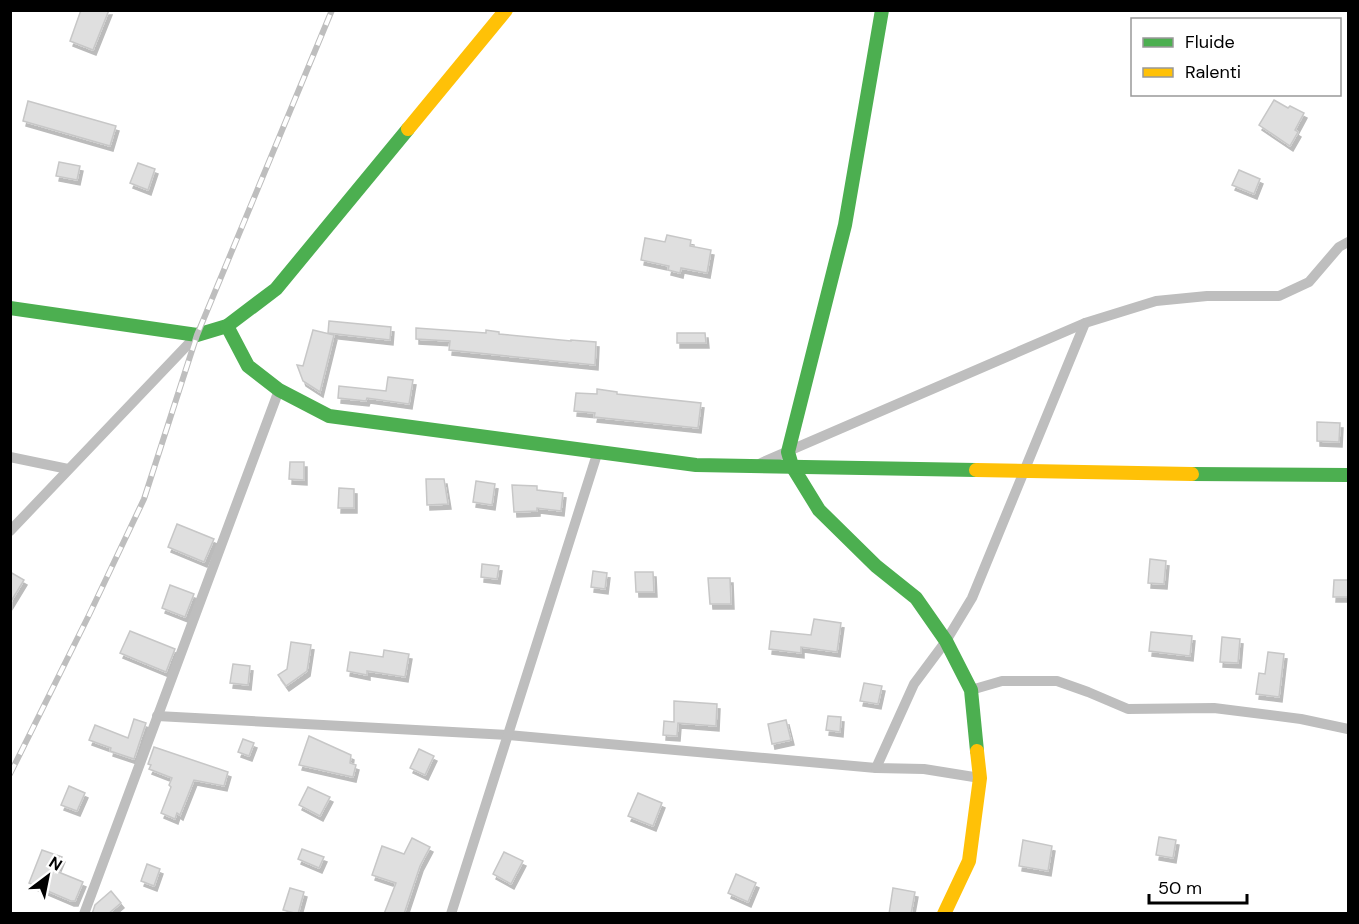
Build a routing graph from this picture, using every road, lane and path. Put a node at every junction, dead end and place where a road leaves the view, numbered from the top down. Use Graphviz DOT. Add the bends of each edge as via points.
graph roads {
  1 [pos="506,10"];
  2 [pos="882,10"];
  3 [pos="1348,242"];
  4 [pos="10,308"];
  5 [pos="1085,323"];
  6 [pos="227,326"];
  7 [pos="197,335"];
  8 [pos="279,390"];
  9 [pos="598,452"];
  10 [pos="788,452"];
  11 [pos="10,458"];
  12 [pos="755,466"];
  13 [pos="792,466"];
  14 [pos="68,469"];
  15 [pos="1025,471"];
  16 [pos="1348,475"];
  17 [pos="10,531"];
  18 [pos="946,641"];
  19 [pos="971,690"];
  20 [pos="157,716"];
  21 [pos="1348,729"];
  22 [pos="508,735"];
  23 [pos="876,768"];
  24 [pos="980,778"];
  25 [pos="84,914"];
  26 [pos="451,914"];
  27 [pos="944,914"];
  1 -- 6 [label="main road" via="276,289"];
  2 -- 10 [label="main road" via="845,225"];
  3 -- 5 [label="street" via="1309,282 1280,296 1156,301"];
  4 -- 7 [label="main road"];
  5 -- 10 [label="street"];
  5 -- 15 [label="street"];
  6 -- 7 [label="main road"];
  6 -- 8 [label="main road" via="248,366"];
  7 -- 14 [label="street"];
  8 -- 9 [label="main road" via="329,416"];
  8 -- 20 [label="street"];
  9 -- 12 [label="main road" via="696,465"];
  9 -- 22 [label="street"];
  10 -- 12 [label="street"];
  10 -- 13 [label="main road"];
  11 -- 14 [label="street"];
  12 -- 13 [label="main road"];
  13 -- 15 [label="main road"];
  13 -- 18 [label="main road" via="819,510 876,566 916,598"];
  14 -- 17 [label="street"];
  15 -- 16 [label="main road"];
  15 -- 18 [label="street" via="972,598"];
  18 -- 19 [label="main road"];
  18 -- 23 [label="street" via="914,684"];
  19 -- 21 [label="street" via="1002,681 1058,681 1128,709 1214,708"];
  19 -- 24 [label="main road"];
  20 -- 22 [label="street"];
  20 -- 25 [label="street"];
  22 -- 23 [label="street"];
  22 -- 26 [label="street"];
  23 -- 24 [label="street" via="924,769"];
  24 -- 27 [label="main road" via="969,861"];
}
